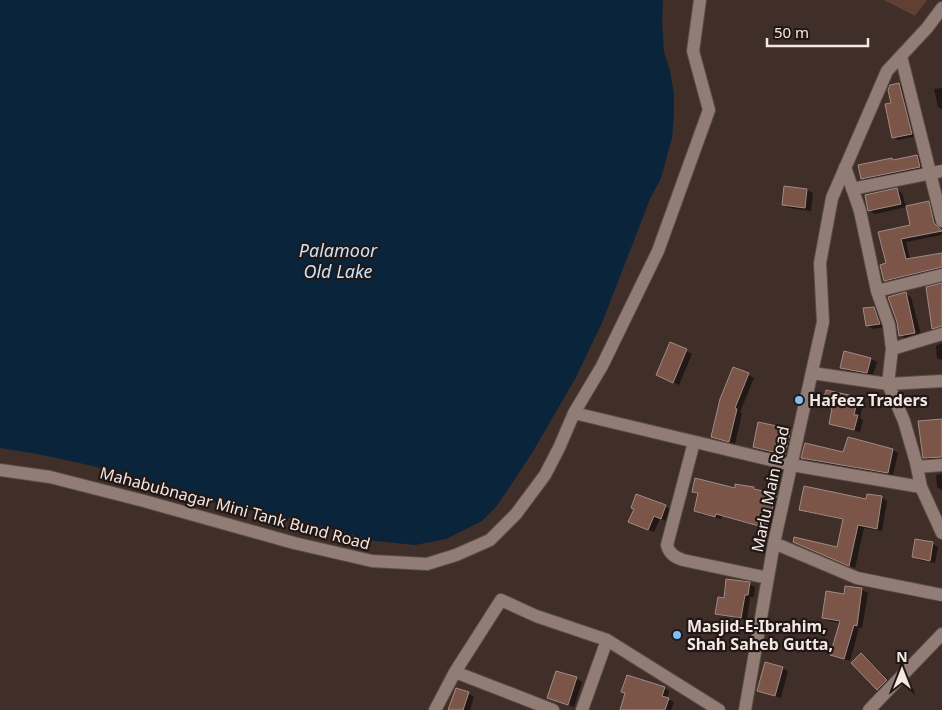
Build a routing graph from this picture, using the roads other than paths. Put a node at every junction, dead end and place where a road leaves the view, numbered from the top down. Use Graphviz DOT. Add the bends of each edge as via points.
graph roads {
  1 [pos="700,0"];
  2 [pos="942,8"];
  3 [pos="901,56"];
  4 [pos="845,167"];
  5 [pos="936,172"];
  6 [pos="852,189"];
  7 [pos="942,221"];
  8 [pos="942,275"];
  9 [pos="876,291"];
  10 [pos="942,334"];
  11 [pos="892,349"];
  12 [pos="812,373"];
  13 [pos="942,381"];
  14 [pos="888,384"];
  15 [pos="574,413"];
  16 [pos="694,442"];
  17 [pos="792,465"];
  18 [pos="942,465"];
  19 [pos="917,466"];
  20 [pos="0,470"];
  21 [pos="921,488"];
  22 [pos="942,533"];
  23 [pos="774,543"];
  24 [pos="768,578"];
  25 [pos="942,595"];
  26 [pos="942,634"];
  27 [pos="607,640"];
  28 [pos="455,672"];
  29 [pos="435,710"];
  30 [pos="553,710"];
  31 [pos="582,710"];
  32 [pos="719,710"];
  33 [pos="745,710"];
  34 [pos="869,710"];
  1 -- 15 [label="street, Mahabubnagar Mini Tank Bund Road" via="693,51 709,110 658,251 602,366"];
  2 -- 3 [label="street, Marlu Main Road"];
  3 -- 4 [label="street, Marlu Main Road" via="887,71"];
  3 -- 5 [label="street"];
  4 -- 6 [label="street"];
  4 -- 12 [label="street, Marlu Main Road" via="832,198 820,263 823,322"];
  5 -- 6 [label="street"];
  5 -- 7 [label="street"];
  6 -- 9 [label="street" via="867,238"];
  8 -- 9 [label="street"];
  9 -- 11 [label="street" via="889,325"];
  10 -- 11 [label="street"];
  11 -- 14 [label="street"];
  12 -- 14 [label="street"];
  12 -- 17 [label="street, Marlu Main Road"];
  13 -- 14 [label="street"];
  14 -- 19 [label="street" via="904,421"];
  15 -- 16 [label="street"];
  15 -- 20 [label="street, Mahabubnagar Mini Tank Bund Road" via="545,475 516,514 490,540 428,564 372,561 294,544 144,500"];
  16 -- 17 [label="street"];
  16 -- 24 [label="street" via="668,551 683,560"];
  17 -- 21 [label="street"];
  17 -- 23 [label="street, Marlu Main Road"];
  18 -- 19 [label="street"];
  19 -- 21 [label="street"];
  21 -- 22 [label="street"];
  23 -- 24 [label="street, Marlu Main Road"];
  23 -- 25 [label="street" via="858,578"];
  24 -- 33 [label="street, Marlu Main Road"];
  26 -- 34 [label="street"];
  27 -- 28 [label="street" via="536,616 501,600"];
  27 -- 31 [label="street"];
  27 -- 32 [label="street"];
  28 -- 29 [label="street"];
  28 -- 30 [label="street"];
}
